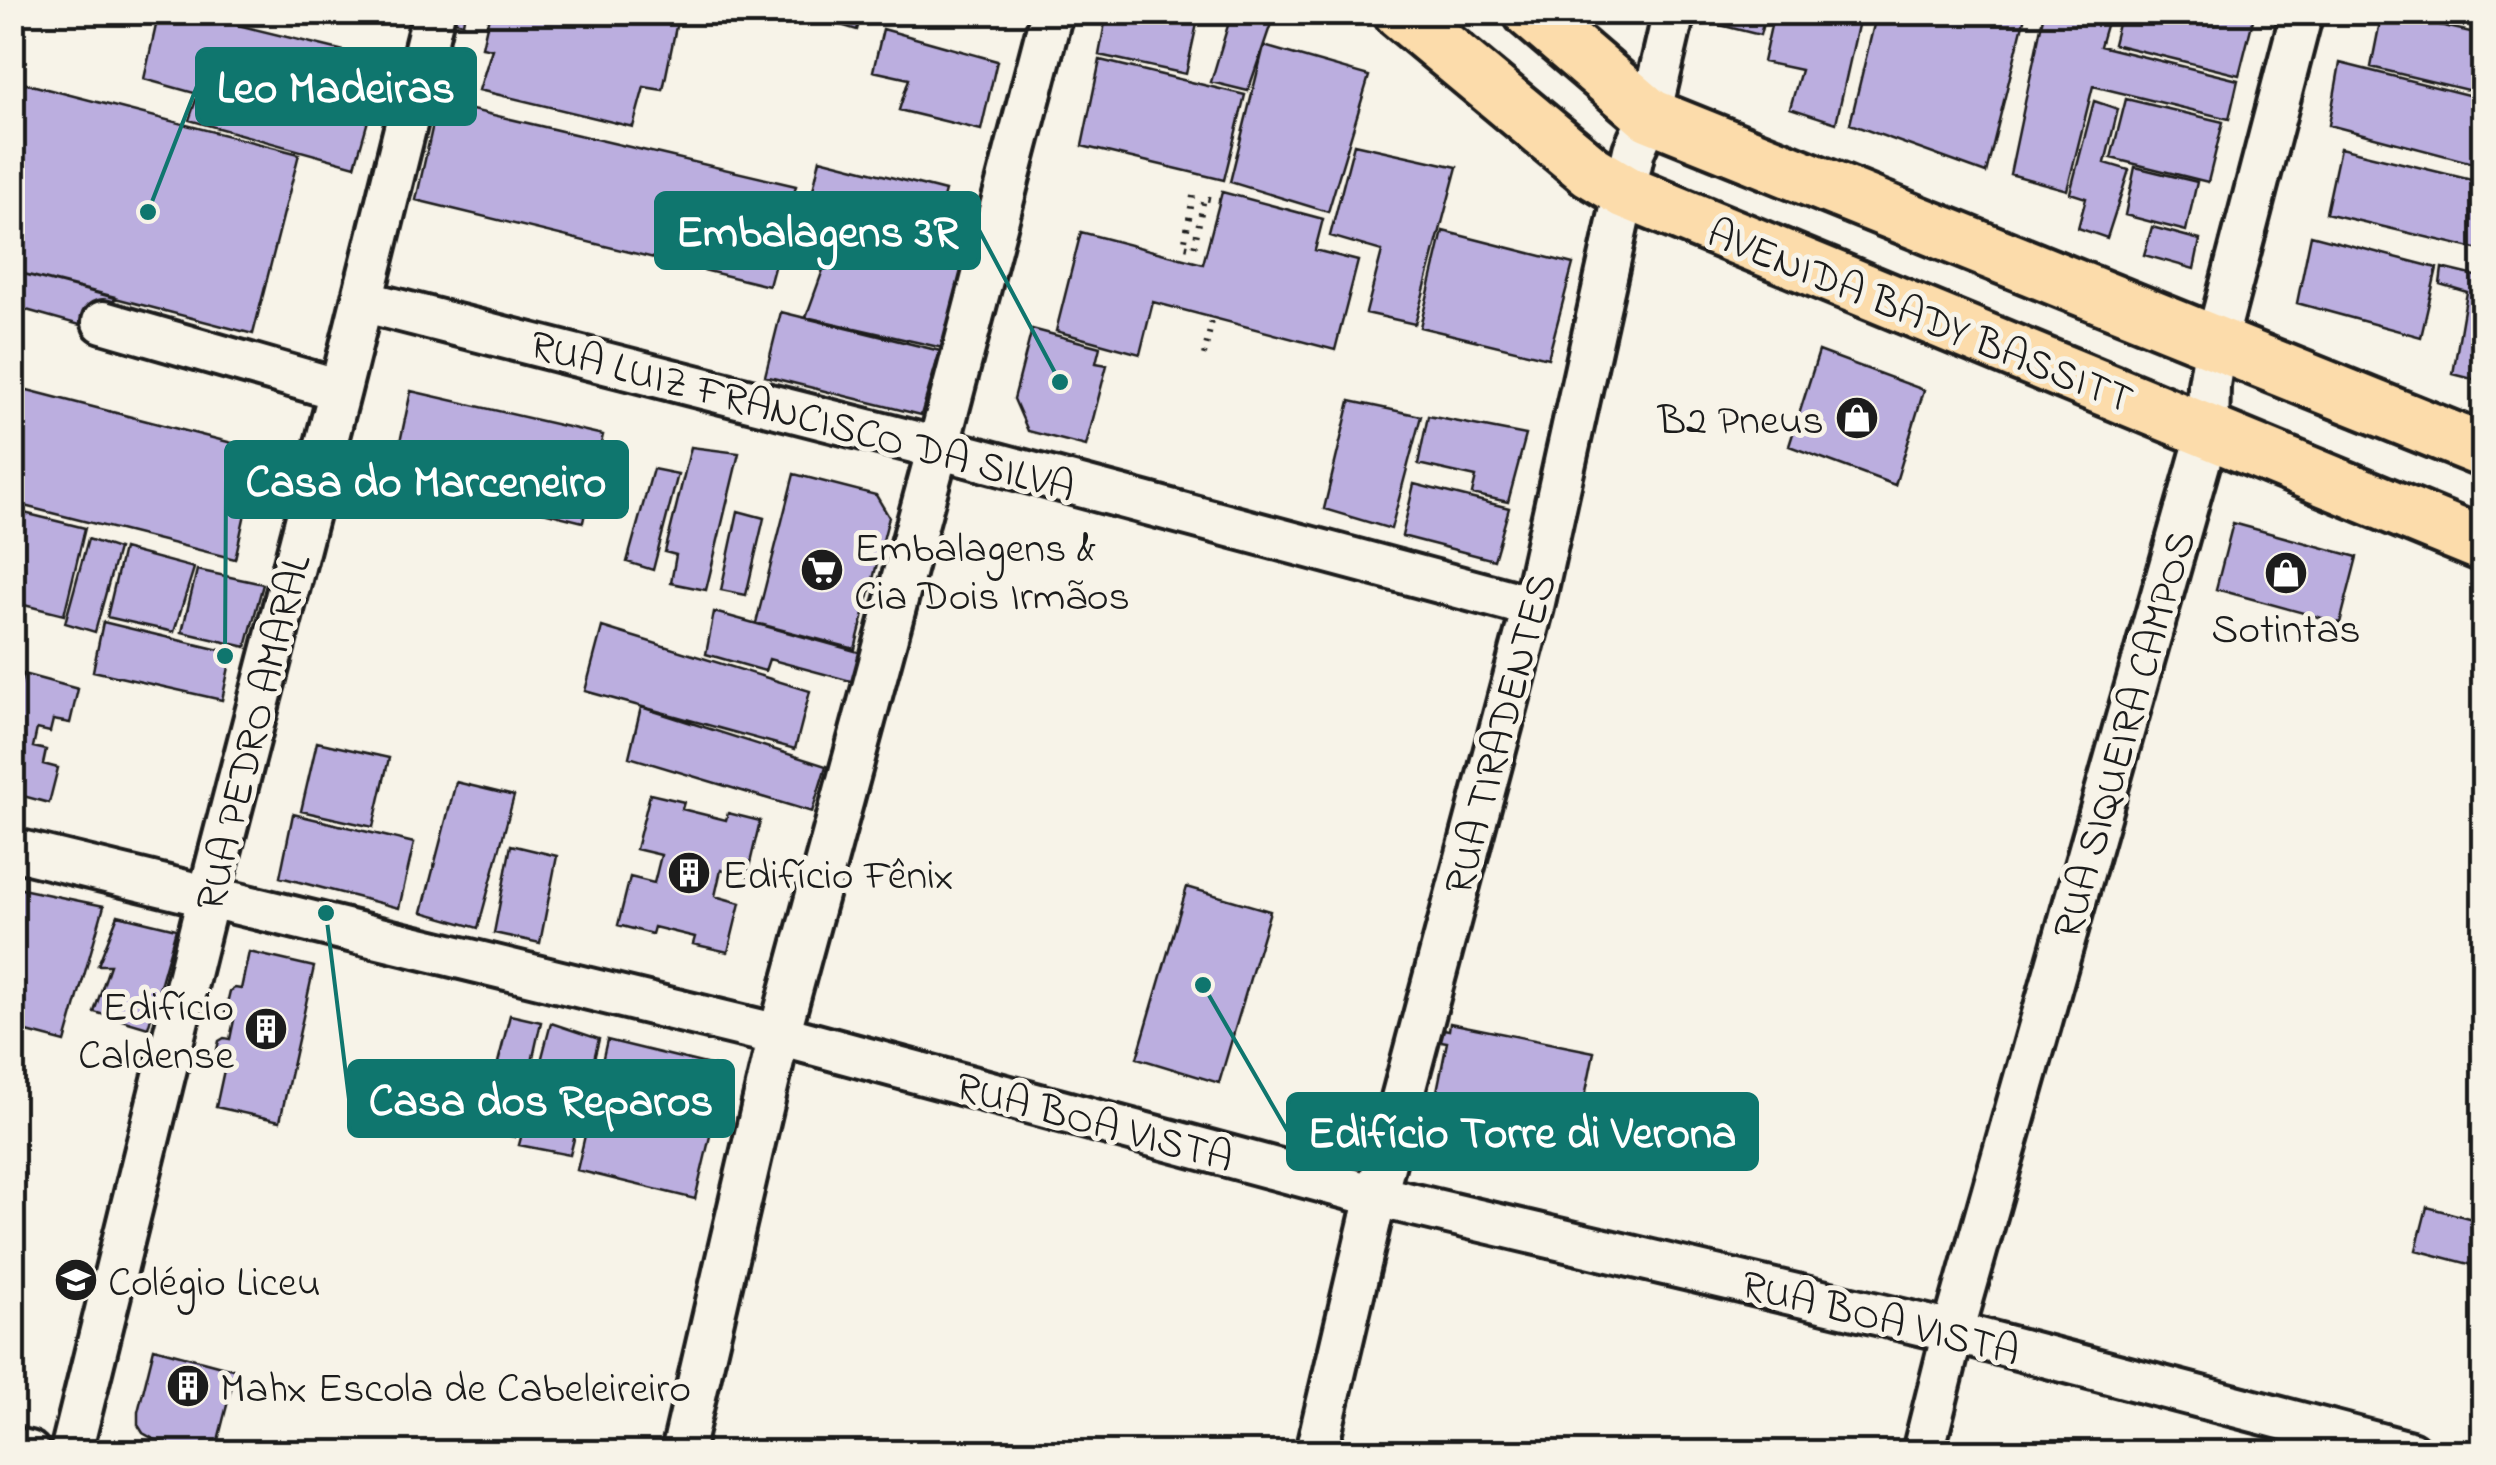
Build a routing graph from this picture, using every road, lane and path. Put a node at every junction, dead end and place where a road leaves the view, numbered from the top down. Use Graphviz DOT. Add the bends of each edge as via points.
graph roads {
  1 [pos="434,12"];
  2 [pos="1052,12"];
  3 [pos="1400,12"];
  4 [pos="1530,12"];
  5 [pos="1674,12"];
  6 [pos="2302,12"];
  7 [pos="1650,114"];
  8 [pos="1626,192"];
  9 [pos="1193,196"];
  10 [pos="1219,201"];
  11 [pos="362,301"];
  12 [pos="1213,317"];
  13 [pos="103,322"];
  14 [pos="2216,342"];
  15 [pos="1204,355"];
  16 [pos="340,390"];
  17 [pos="2208,432"];
  18 [pos="938,448"];
  19 [pos="2484,451"];
  20 [pos="2484,545"];
  21 [pos="1533,607"];
  22 [pos="12,850"];
  23 [pos="208,898"];
  24 [pos="779,1035"];
  25 [pos="1376,1196"];
  26 [pos="1953,1332"];
  27 [pos="12,1448"];
  28 [pos="29,1452"];
  29 [pos="70,1452"];
  30 [pos="682,1452"];
  31 [pos="1316,1452"];
  32 [pos="1924,1452"];
  33 [pos="2410,1452"];
  1 -- 11 [label="street, RUA PEDRO AMARAL"];
  2 -- 18 [label="street"];
  3 -- 8 [label="main road, AVENIDA BADY BASSITT" via="1591,172"];
  4 -- 7 [label="main road, AVENIDA BADY BASSITT"];
  5 -- 7 [label="street, RUA TIRADENTES"];
  6 -- 14 [label="street, RUA SIQUEIRA CAMPOS"];
  7 -- 8 [label="street, RUA TIRADENTES"];
  7 -- 14 [label="main road, AVENIDA BADY BASSITT"];
  8 -- 17 [label="main road, AVENIDA BADY BASSITT"];
  8 -- 21 [label="street, RUA TIRADENTES"];
  9 -- 10 [label="path" via="1184,246 1194,248 1204,198"];
  11 -- 16 [label="street, RUA PEDRO AMARAL"];
  11 -- 18 [label="street, RUA LUIZ FRANCISCO DA SILVA"];
  12 -- 15 [label="path"];
  13 -- 16 [label="street"];
  14 -- 17 [label="street, RUA SIQUEIRA CAMPOS"];
  14 -- 19 [label="main road, AVENIDA BADY BASSITT"];
  16 -- 23 [label="street, RUA PEDRO AMARAL"];
  17 -- 20 [label="main road, AVENIDA BADY BASSITT"];
  17 -- 26 [label="street, RUA SIQUEIRA CAMPOS"];
  18 -- 21 [label="street, RUA LUIZ FRANCISCO DA SILVA"];
  18 -- 24 [label="street"];
  21 -- 25 [label="street, RUA TIRADENTES"];
  22 -- 23 [label="street, RUA BOA VISTA"];
  23 -- 24 [label="street, RUA BOA VISTA"];
  23 -- 29 [label="street, RUA PEDRO AMARAL"];
  24 -- 25 [label="street, RUA BOA VISTA"];
  24 -- 30 [label="street"];
  25 -- 26 [label="street, RUA BOA VISTA"];
  25 -- 31 [label="street, RUA TIRADENTES"];
  26 -- 32 [label="street, RUA SIQUEIRA CAMPOS"];
  26 -- 33 [label="street, RUA BOA VISTA"];
  27 -- 28 [label="street"];
}
